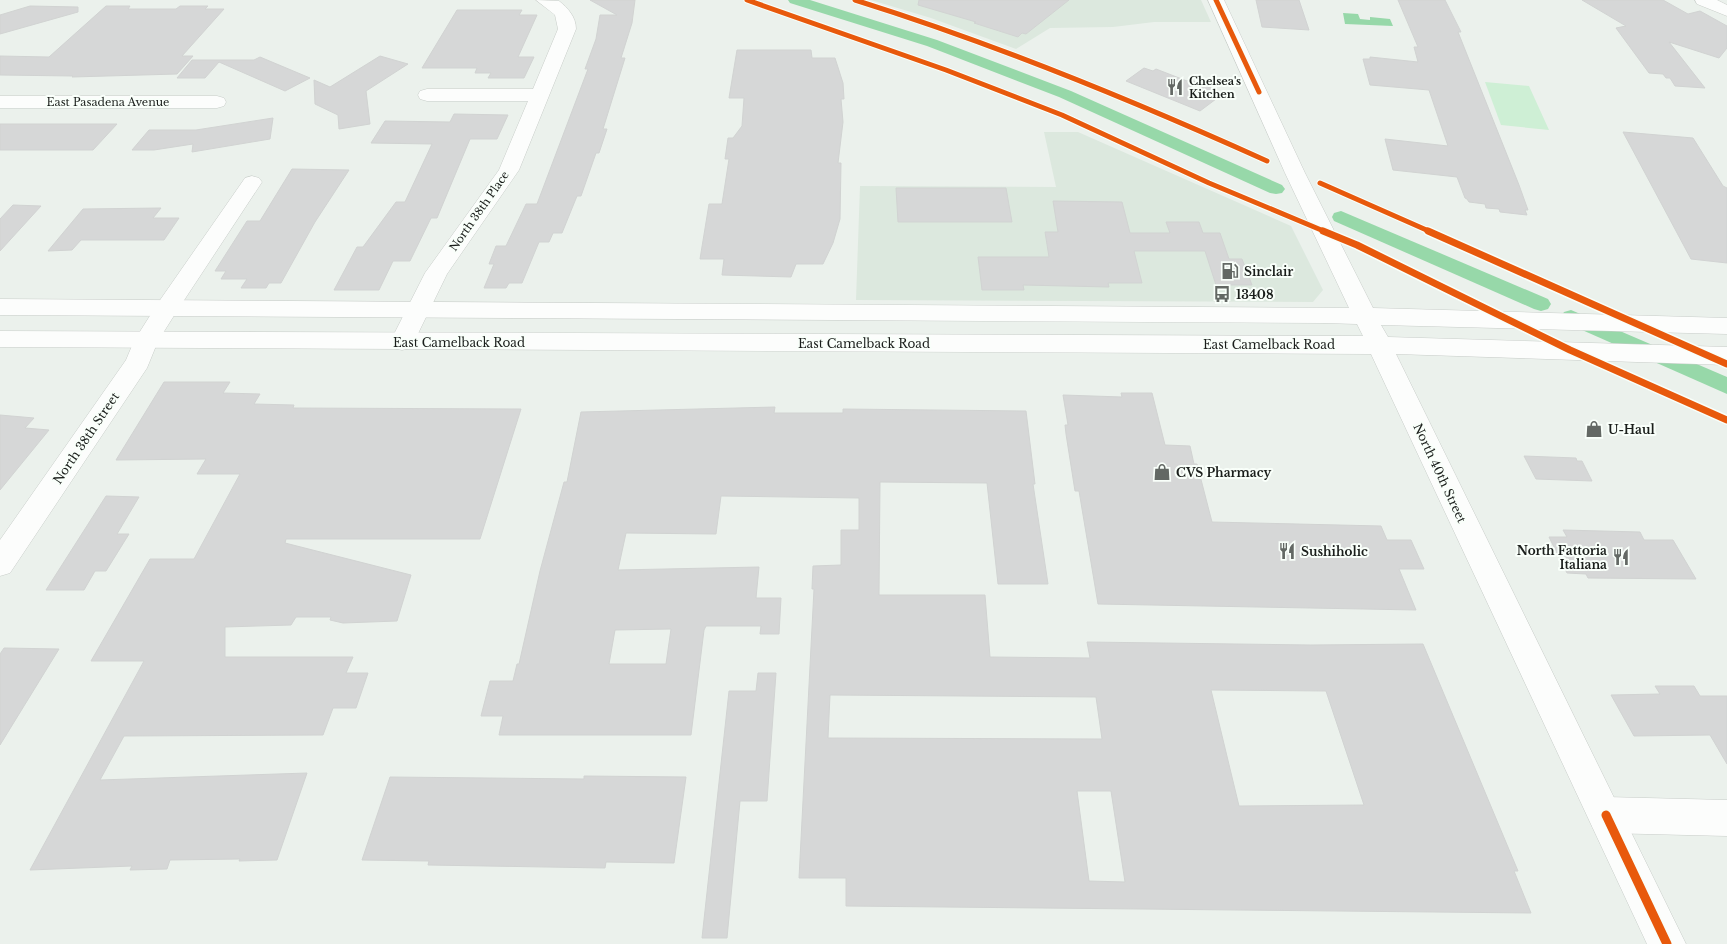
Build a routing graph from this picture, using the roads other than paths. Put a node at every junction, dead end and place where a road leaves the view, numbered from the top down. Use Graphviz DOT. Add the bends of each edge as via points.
graph roads {
  1 [pos="544,0"];
  2 [pos="1216,0"];
  3 [pos="1703,0"];
  4 [pos="1727,11"];
  5 [pos="540,94"];
  6 [pos="427,95"];
  7 [pos="0,102"];
  8 [pos="217,102"];
  9 [pos="252,182"];
  10 [pos="0,307"];
  11 [pos="166,309"];
  12 [pos="416,310"];
  13 [pos="817,312"];
  14 [pos="1365,315"];
  15 [pos="1727,326"];
  16 [pos="0,339"];
  17 [pos="146,341"];
  18 [pos="402,342"];
  19 [pos="812,343"];
  20 [pos="1380,346"];
  21 [pos="1727,356"];
  22 [pos="0,564"];
  23 [pos="1606,815"];
  24 [pos="1727,818"];
  25 [pos="1667,944"];
  1 -- 5 [label="main road, North 38th Place" via="560,11 567,25"];
  2 -- 14 [label="main road, North 40th Street"];
  3 -- 4 [label="main road"];
  5 -- 6 [label="main road"];
  5 -- 12 [label="main road, North 38th Place" via="509,170 436,273"];
  7 -- 8 [label="main road, East Pasadena Avenue"];
  9 -- 11 [label="main road"];
  10 -- 11 [label="main road"];
  11 -- 12 [label="main road"];
  11 -- 17 [label="main road, North 38th Street"];
  12 -- 13 [label="main road"];
  12 -- 18 [label="main road, North 38th Place"];
  13 -- 14 [label="main road"];
  13 -- 19 [label="main road"];
  14 -- 15 [label="main road"];
  14 -- 20 [label="main road, North 40th Street"];
  16 -- 17 [label="main road, East Camelback Road"];
  17 -- 18 [label="main road, East Camelback Road"];
  17 -- 22 [label="main road, North 38th Street" via="138,362"];
  18 -- 19 [label="main road, East Camelback Road"];
  19 -- 20 [label="main road, East Camelback Road"];
  20 -- 21 [label="main road, East Camelback Road"];
  20 -- 23 [label="main road, North 40th Street"];
  23 -- 24 [label="main road"];
  23 -- 25 [label="main road, North 40th Street"];
}
